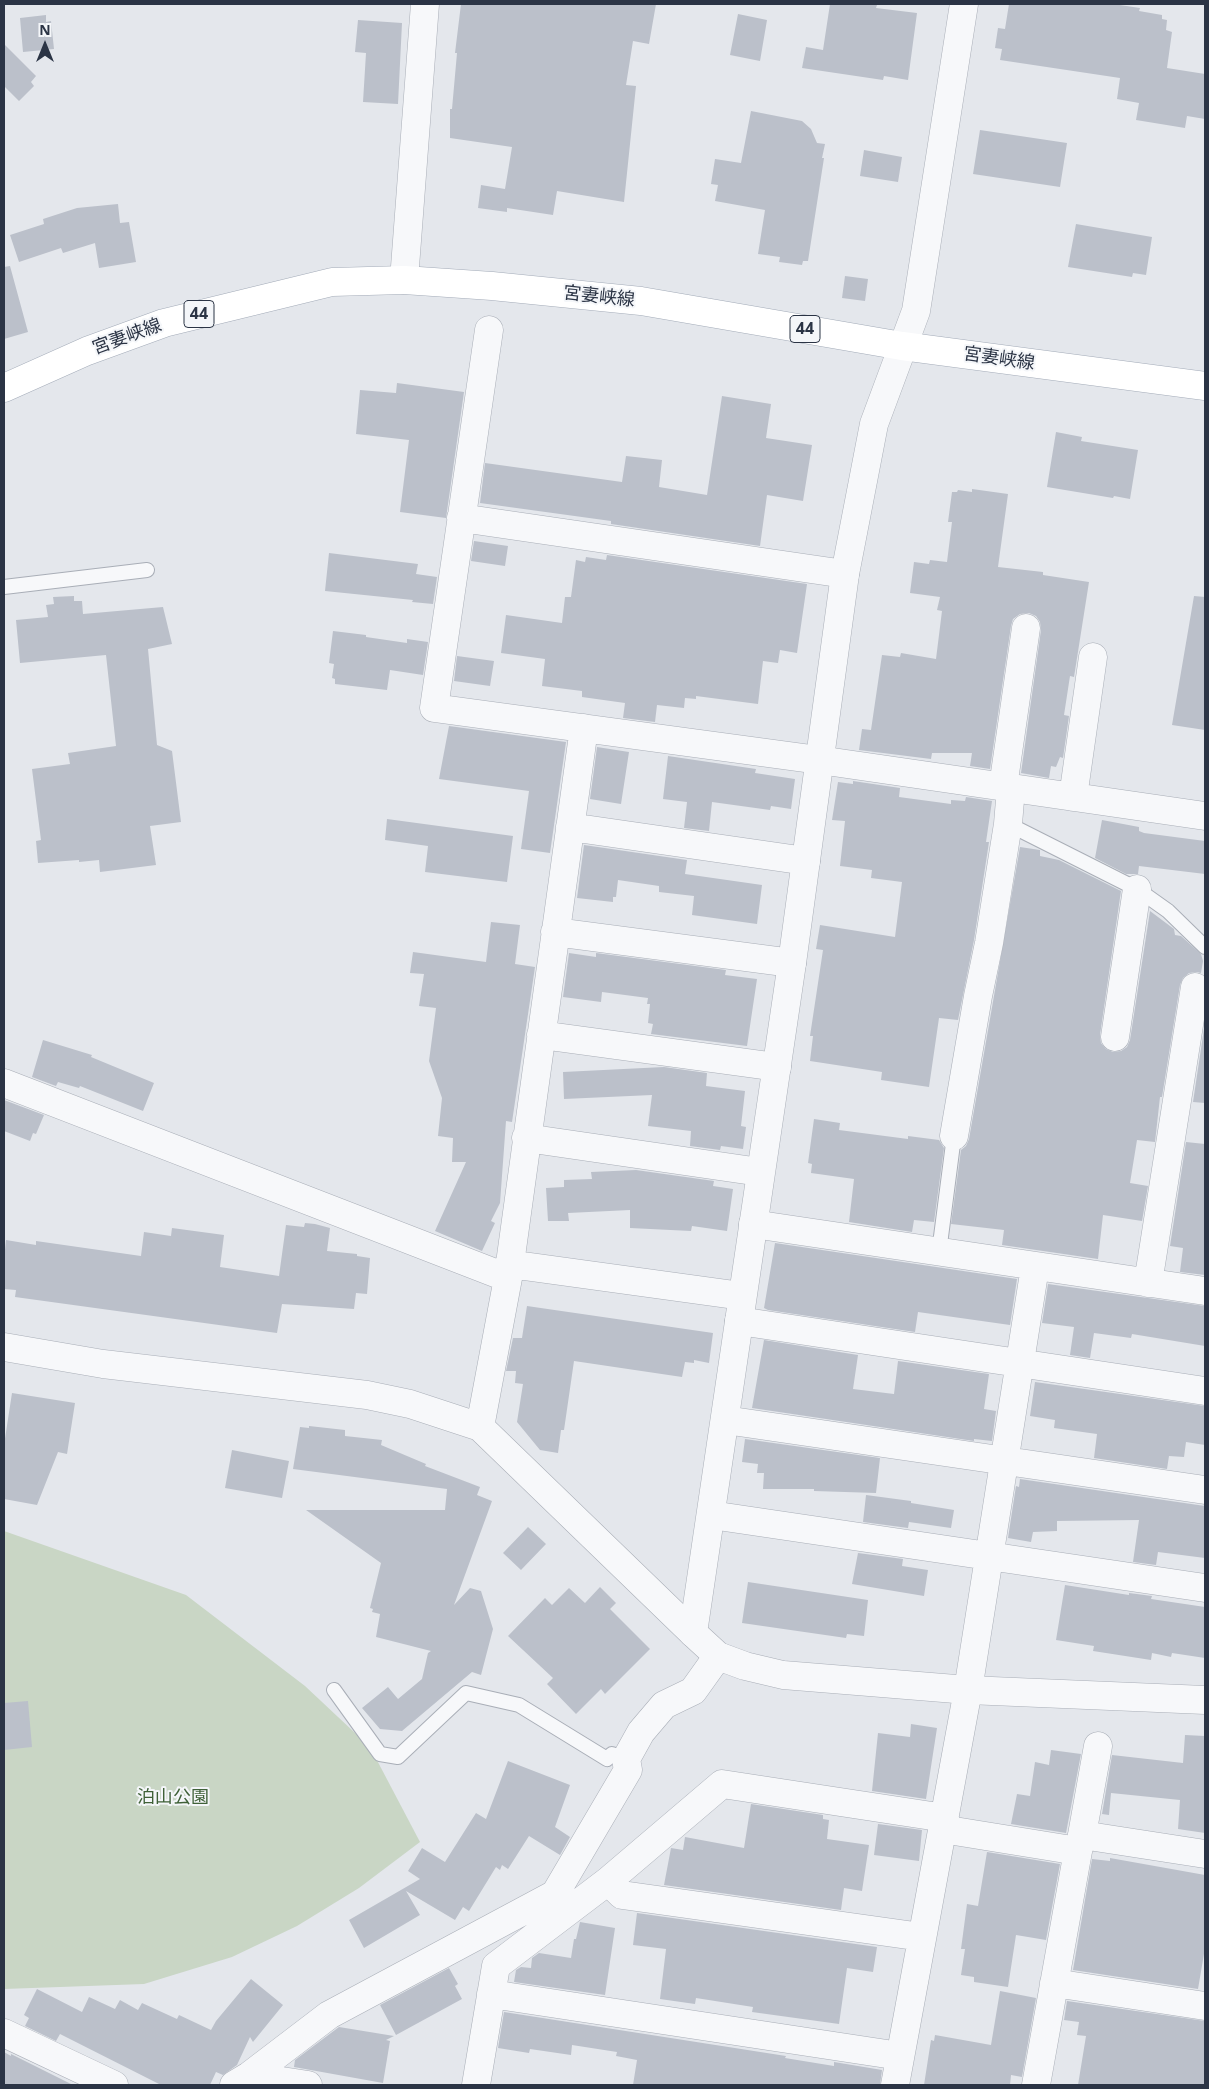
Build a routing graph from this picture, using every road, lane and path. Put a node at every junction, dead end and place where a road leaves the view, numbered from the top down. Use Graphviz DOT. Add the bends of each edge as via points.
graph roads {
  1 [pos="425,4"];
  2 [pos="964,4"];
  3 [pos="404,280"];
  4 [pos="489,330"];
  5 [pos="902,346"];
  6 [pos="1205,386"];
  7 [pos="4,388"];
  8 [pos="461,518"];
  9 [pos="147,570"];
  10 [pos="845,574"];
  11 [pos="4,587"];
  12 [pos="1026,628"];
  13 [pos="1093,657"];
  14 [pos="584,728"];
  15 [pos="819,760"];
  16 [pos="1073,797"];
  17 [pos="1009,800"];
  18 [pos="1205,816"];
  19 [pos="570,827"];
  20 [pos="806,861"];
  21 [pos="1137,889"];
  22 [pos="555,932"];
  23 [pos="1205,947"];
  24 [pos="792,963"];
  25 [pos="1194,987"];
  26 [pos="541,1035"];
  27 [pos="1114,1037"];
  28 [pos="777,1067"];
  29 [pos="4,1083"];
  30 [pos="954,1136"];
  31 [pos="526,1138"];
  32 [pos="760,1172"];
  33 [pos="753,1224"];
  34 [pos="939,1252"];
  35 [pos="1035,1266"];
  36 [pos="508,1271"];
  37 [pos="1148,1283"];
  38 [pos="1205,1291"];
  39 [pos="741,1309"];
  40 [pos="4,1347"];
  41 [pos="1020,1362"];
  42 [pos="1205,1391"];
  43 [pos="725,1420"];
  44 [pos="480,1426"];
  45 [pos="1005,1462"];
  46 [pos="1205,1490"];
  47 [pos="711,1515"];
  48 [pos="990,1556"];
  49 [pos="1205,1588"];
  50 [pos="693,1633"];
  51 [pos="718,1656"];
  52 [pos="334,1690"];
  53 [pos="968,1690"];
  54 [pos="1205,1700"];
  55 [pos="1098,1746"];
  56 [pos="626,1759"];
  57 [pos="944,1824"];
  58 [pos="1080,1843"];
  59 [pos="1205,1854"];
  60 [pos="608,1880"];
  61 [pos="922,1937"];
  62 [pos="1054,1983"];
  63 [pos="491,1994"];
  64 [pos="1205,2006"];
  65 [pos="4,2033"];
  66 [pos="900,2056"];
  67 [pos="242,2081"];
  68 [pos="114,2085"];
  69 [pos="308,2085"];
  70 [pos="476,2085"];
  71 [pos="894,2085"];
  72 [pos="1036,2085"];
  1 -- 3 [label="street"];
  2 -- 5 [label="street" via="916,311"];
  3 -- 5 [label="main road, 宮妻峡線 / 44" via="641,301"];
  3 -- 7 [label="main road, 宮妻峡線 / 44" via="332,282 164,324 87,351"];
  4 -- 8 [label="street"];
  5 -- 6 [label="main road, 宮妻峡線 / 44"];
  5 -- 10 [label="street" via="874,424"];
  8 -- 10 [label="street"];
  8 -- 14 [label="street" via="434,708"];
  9 -- 11 [label="lane"];
  10 -- 15 [label="street"];
  12 -- 17 [label="street"];
  13 -- 16 [label="street"];
  14 -- 15 [label="street"];
  14 -- 19 [label="street"];
  15 -- 17 [label="street"];
  15 -- 20 [label="street"];
  16 -- 17 [label="street"];
  16 -- 18 [label="street"];
  17 -- 21 [label="lane"];
  17 -- 30 [label="street" via="989,943"];
  19 -- 20 [label="street"];
  19 -- 22 [label="street"];
  20 -- 24 [label="street"];
  21 -- 23 [label="lane" via="1168,910"];
  21 -- 27 [label="street"];
  22 -- 24 [label="street"];
  22 -- 26 [label="street"];
  24 -- 28 [label="street"];
  25 -- 37 [label="street"];
  26 -- 28 [label="street"];
  26 -- 31 [label="street"];
  28 -- 32 [label="street"];
  29 -- 36 [label="street"];
  30 -- 34 [label="lane"];
  31 -- 32 [label="street"];
  31 -- 36 [label="street"];
  32 -- 33 [label="street"];
  33 -- 34 [label="street"];
  33 -- 39 [label="street"];
  34 -- 35 [label="street"];
  35 -- 37 [label="street"];
  35 -- 41 [label="street"];
  36 -- 39 [label="street"];
  36 -- 44 [label="street"];
  37 -- 38 [label="street"];
  39 -- 41 [label="street"];
  39 -- 43 [label="street"];
  40 -- 44 [label="street" via="103,1364 366,1395 410,1404"];
  41 -- 42 [label="street"];
  41 -- 45 [label="street"];
  43 -- 45 [label="street"];
  43 -- 47 [label="street"];
  44 -- 50 [label="street"];
  45 -- 46 [label="street"];
  45 -- 48 [label="street"];
  47 -- 48 [label="street"];
  47 -- 50 [label="street"];
  48 -- 49 [label="street"];
  48 -- 53 [label="street"];
  50 -- 51 [label="street"];
  51 -- 53 [label="street" via="783,1675"];
  51 -- 56 [label="street" via="692,1691 664,1705 641,1732"];
  52 -- 56 [label="lane" via="380,1754 398,1757 466,1693 519,1705 607,1759 612,1754"];
  53 -- 54 [label="street"];
  53 -- 57 [label="street"];
  55 -- 58 [label="street"];
  56 -- 67 [label="street" via="628,1770 555,1894 329,2015"];
  57 -- 58 [label="street"];
  57 -- 60 [label="street" via="722,1784"];
  57 -- 61 [label="street"];
  58 -- 59 [label="street"];
  58 -- 62 [label="street"];
  60 -- 61 [label="street" via="622,1895"];
  60 -- 63 [label="street" via="496,1966"];
  61 -- 66 [label="street"];
  62 -- 64 [label="street"];
  62 -- 72 [label="street"];
  63 -- 66 [label="street"];
  63 -- 70 [label="street"];
  65 -- 68 [label="street"];
  66 -- 71 [label="street"];
  67 -- 69 [label="street"];
}
